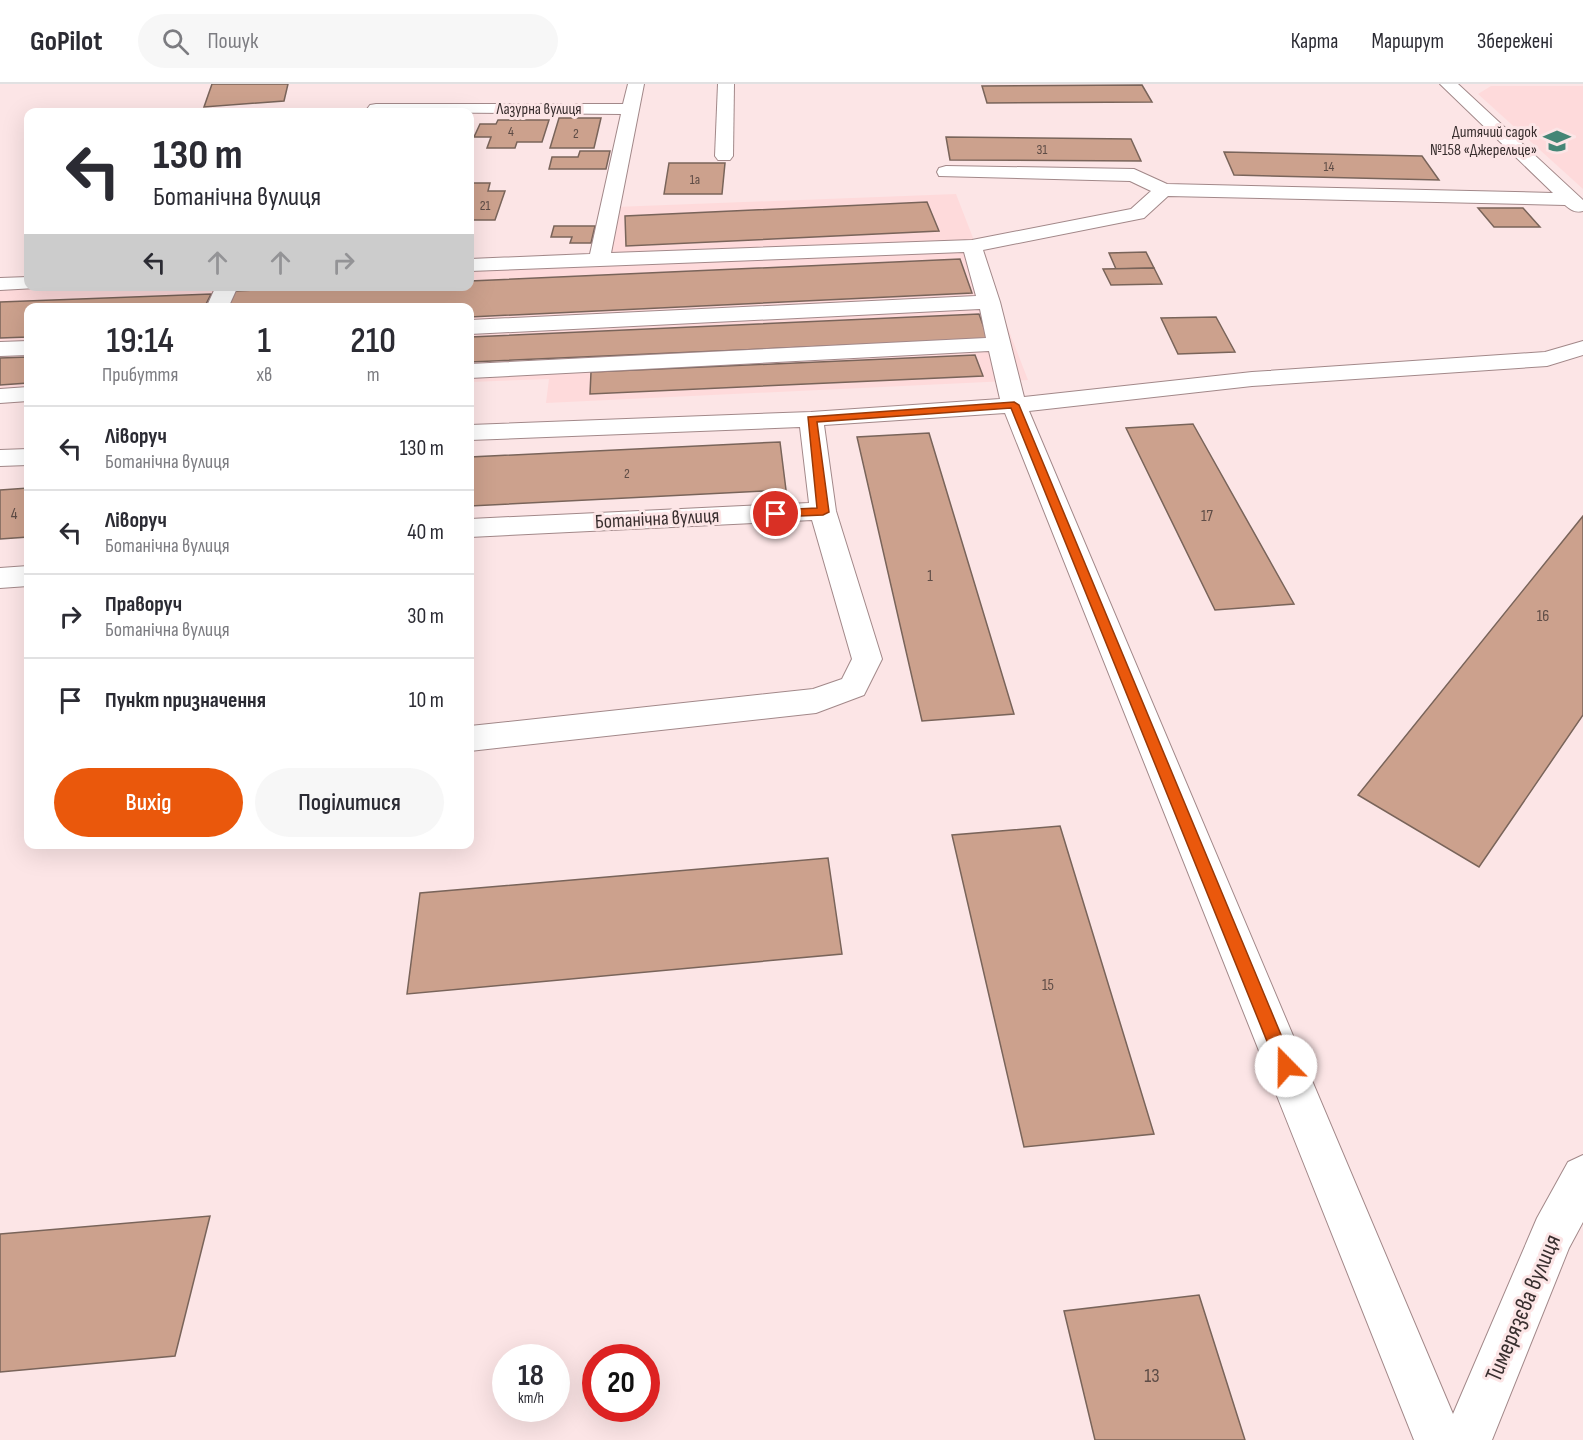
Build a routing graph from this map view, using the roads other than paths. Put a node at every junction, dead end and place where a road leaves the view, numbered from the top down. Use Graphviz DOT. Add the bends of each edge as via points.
graph roads {
  1 [pos="636,84"];
  2 [pos="726,84"];
  3 [pos="1448,84"];
  4 [pos="474,109"];
  5 [pos="631,110"];
  6 [pos="724,156"];
  7 [pos="946,172"];
  8 [pos="1163,190"];
  9 [pos="1577,205"];
  10 [pos="972,246"];
  11 [pos="599,261"];
  12 [pos="474,265"];
  13 [pos="24,283"];
  14 [pos="0,284"];
  15 [pos="989,302"];
  16 [pos="474,327"];
  17 [pos="999,344"];
  18 [pos="24,348"];
  19 [pos="1583,348"];
  20 [pos="0,349"];
  21 [pos="474,371"];
  22 [pos="24,394"];
  23 [pos="0,396"];
  24 [pos="1014,405"];
  25 [pos="811,419"];
  26 [pos="474,432"];
  27 [pos="24,457"];
  28 [pos="0,458"];
  29 [pos="823,512"];
  30 [pos="474,528"];
  31 [pos="24,576"];
  32 [pos="0,578"];
  33 [pos="474,739"];
  34 [pos="1583,1177"];
  35 [pos="1439,1440"];
  36 [pos="1467,1440"];
  1 -- 5 [label="street"];
  2 -- 6 [label="street"];
  3 -- 9 [label="street"];
  4 -- 5 [label="street, Лазурна вулиця"];
  5 -- 11 [label="street"];
  7 -- 8 [label="street" via="1134,175"];
  8 -- 9 [label="street"];
  8 -- 10 [label="street" via="1137,214"];
  10 -- 11 [label="street"];
  10 -- 15 [label="street"];
  11 -- 12 [label="street"];
  13 -- 14 [label="street"];
  15 -- 16 [label="street"];
  15 -- 17 [label="street"];
  17 -- 21 [label="street"];
  17 -- 24 [label="street"];
  18 -- 20 [label="street"];
  19 -- 24 [label="street" via="1547,359 1252,379"];
  22 -- 23 [label="street"];
  24 -- 25 [label="street"];
  24 -- 35 [label="street"];
  25 -- 26 [label="street"];
  25 -- 29 [label="street"];
  27 -- 28 [label="street"];
  29 -- 30 [label="street, Ботанічна вулиця"];
  29 -- 33 [label="street" via="867,659 853,687 816,701"];
  31 -- 32 [label="street"];
  34 -- 36 [label="street, Тимерязєва вулиця" via="1553,1234"];
}
